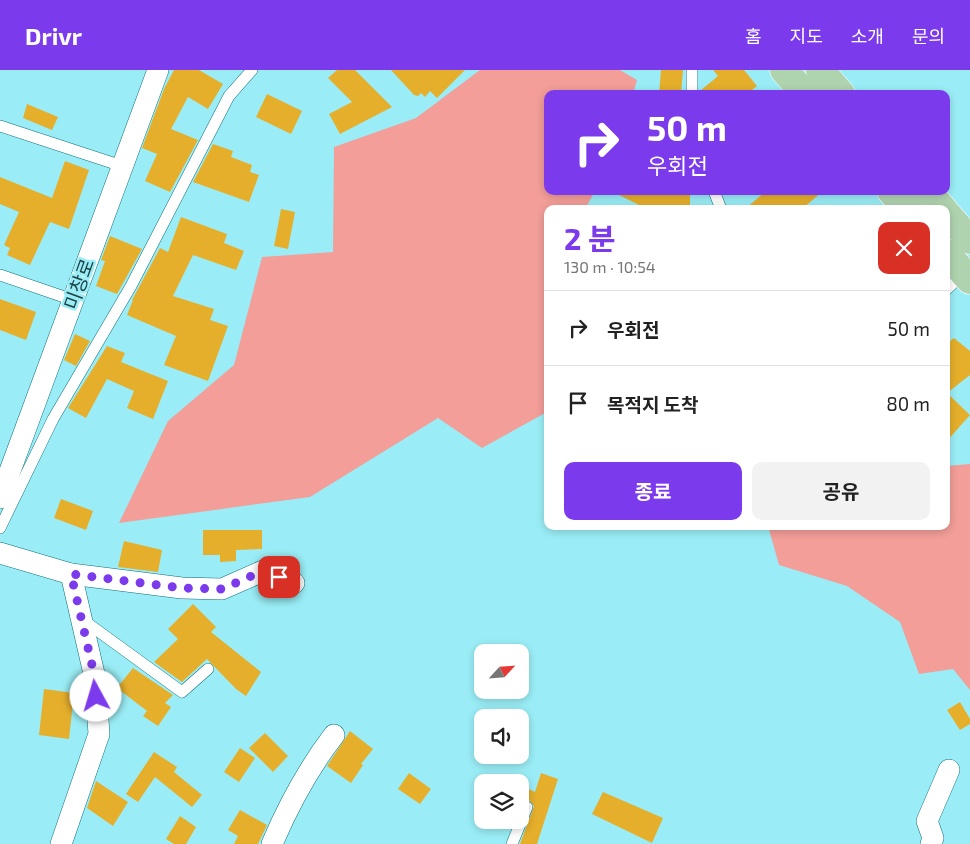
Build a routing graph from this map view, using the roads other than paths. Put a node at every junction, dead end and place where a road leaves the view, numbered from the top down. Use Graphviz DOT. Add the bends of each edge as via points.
graph roads {
  1 [pos="158,70"];
  2 [pos="252,70"];
  3 [pos="692,70"];
  4 [pos="784,70"];
  5 [pos="820,70"];
  6 [pos="692,90"];
  7 [pos="802,90"];
  8 [pos="838,90"];
  9 [pos="0,126"];
  10 [pos="122,166"];
  11 [pos="895,195"];
  12 [pos="931,195"];
  13 [pos="903,205"];
  14 [pos="939,205"];
  15 [pos="950,218"];
  16 [pos="970,240"];
  17 [pos="950,261"];
  18 [pos="0,275"];
  19 [pos="960,281"];
  20 [pos="73,300"];
  21 [pos="0,498"];
  22 [pos="0,528"];
  23 [pos="0,553"];
  24 [pos="71,574"];
  25 [pos="294,583"];
  26 [pos="82,619"];
  27 [pos="208,669"];
  28 [pos="334,735"];
  29 [pos="949,770"];
  30 [pos="518,829"];
  31 [pos="61,844"];
  32 [pos="272,844"];
  33 [pos="512,844"];
  34 [pos="931,844"];
  1 -- 10 [label="street, 미창로"];
  2 -- 22 [label="lane" via="229,96 131,286 54,420"];
  3 -- 6 [label="lane"];
  4 -- 7 [label="main road"];
  5 -- 8 [label="main road"];
  9 -- 10 [label="lane"];
  10 -- 20 [label="street, 미창로"];
  11 -- 13 [label="main road"];
  12 -- 14 [label="main road"];
  15 -- 16 [label="main road"];
  17 -- 19 [label="main road"];
  18 -- 20 [label="lane"];
  20 -- 21 [label="street, 미창로"];
  23 -- 24 [label="street"];
  24 -- 25 [label="street" via="182,588 222,589 265,570"];
  24 -- 26 [label="street"];
  26 -- 27 [label="lane" via="182,692"];
  26 -- 31 [label="street" via="95,678 99,734"];
  28 -- 32 [label="street" via="312,763"];
  29 -- 34 [label="street" via="926,821 933,838"];
  30 -- 33 [label="lane"];
}
